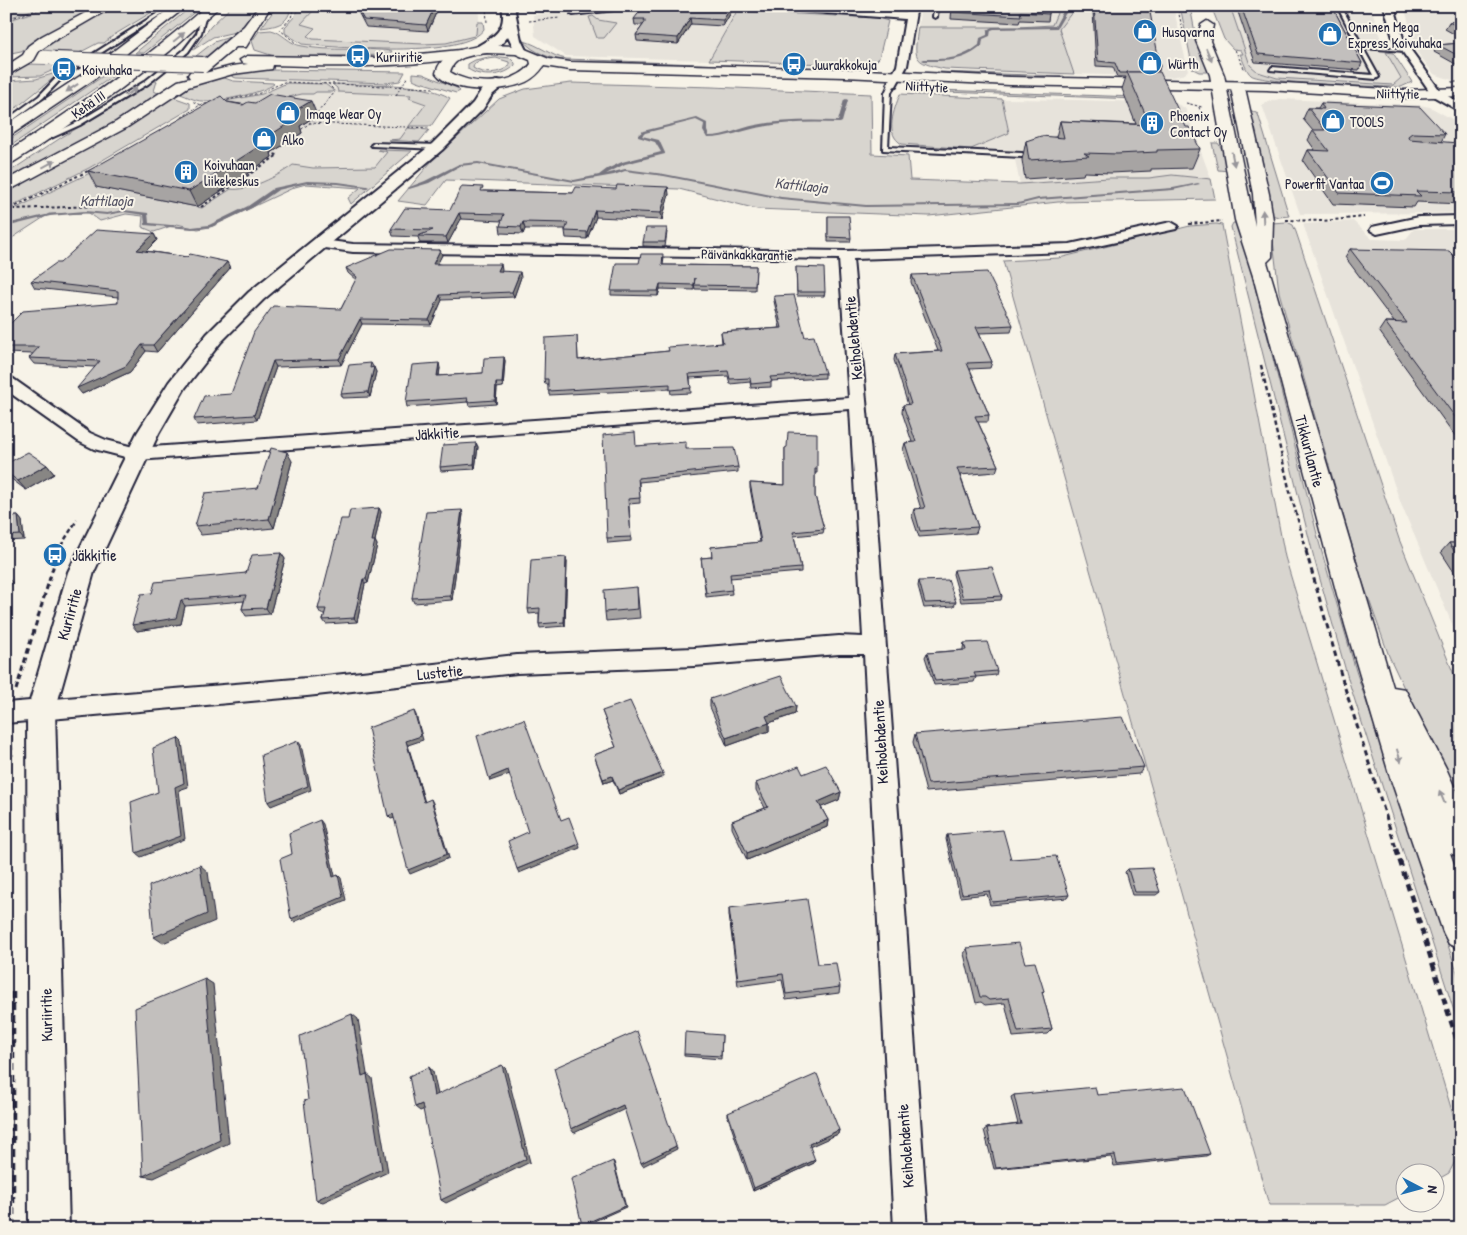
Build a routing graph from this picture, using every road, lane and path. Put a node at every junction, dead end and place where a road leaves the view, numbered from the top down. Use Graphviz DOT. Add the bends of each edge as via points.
graph roads {
  1 [pos="48,6"];
  2 [pos="108,6"];
  3 [pos="172,6"];
  4 [pos="181,6"];
  5 [pos="265,6"];
  6 [pos="645,6"];
  7 [pos="718,6"];
  8 [pos="936,6"];
  9 [pos="1177,6"];
  10 [pos="1339,6"];
  11 [pos="1389,6"];
  12 [pos="802,7"];
  13 [pos="209,11"];
  14 [pos="911,11"];
  15 [pos="509,13"];
  16 [pos="573,14"];
  17 [pos="935,17"];
  18 [pos="6,20"];
  19 [pos="249,29"];
  20 [pos="1218,39"];
  21 [pos="1185,42"];
  22 [pos="1360,46"];
  23 [pos="480,50"];
  24 [pos="520,50"];
  25 [pos="1236,50"];
  26 [pos="1405,50"];
  27 [pos="460,54"];
  28 [pos="29,57"];
  29 [pos="536,58"];
  30 [pos="209,62"];
  31 [pos="269,64"];
  32 [pos="1231,68"];
  33 [pos="1272,69"];
  34 [pos="6,72"];
  35 [pos="443,73"];
  36 [pos="518,79"];
  37 [pos="895,80"];
  38 [pos="456,81"];
  39 [pos="327,83"];
  40 [pos="498,84"];
  41 [pos="402,85"];
  42 [pos="1241,85"];
  43 [pos="433,88"];
  44 [pos="1220,90"];
  45 [pos="186,92"];
  46 [pos="1461,92"];
  47 [pos="396,94"];
  48 [pos="1190,94"];
  49 [pos="1437,94"];
  50 [pos="200,105"];
  51 [pos="1199,107"];
  52 [pos="1461,109"];
  53 [pos="466,119"];
  54 [pos="176,122"];
  55 [pos="6,123"];
  56 [pos="307,123"];
  57 [pos="6,132"];
  58 [pos="295,135"];
  59 [pos="374,145"];
  60 [pos="419,147"];
  61 [pos="437,147"];
  62 [pos="274,148"];
  63 [pos="1022,155"];
  64 [pos="6,160"];
  65 [pos="90,170"];
  66 [pos="6,187"];
  67 [pos="95,206"];
  68 [pos="201,206"];
  69 [pos="10,210"];
  70 [pos="6,211"];
  71 [pos="1369,217"];
  72 [pos="1244,220"];
  73 [pos="1264,220"];
  74 [pos="1461,220"];
  75 [pos="1171,226"];
  76 [pos="1377,230"];
  77 [pos="322,244"];
  78 [pos="846,255"];
  79 [pos="1262,276"];
  80 [pos="6,382"];
  81 [pos="858,403"];
  82 [pos="137,454"];
  83 [pos="79,517"];
  84 [pos="1358,626"];
  85 [pos="874,646"];
  86 [pos="41,711"];
  87 [pos="8,713"];
  88 [pos="12,764"];
  89 [pos="1461,842"];
  90 [pos="1461,932"];
  91 [pos="13,985"];
  92 [pos="12,1229"];
  93 [pos="49,1229"];
  94 [pos="910,1229"];
  1 -- 18 [label="path"];
  2 -- 28 [label="main road" via="47,39 33,49"];
  3 -- 55 [label="lane" via="60,77 41,97"];
  4 -- 57 [label="main road, Kehä III, one-way" via="88,77"];
  5 -- 19 [label="main road"];
  6 -- 16 [label="lane"];
  7 -- 12 [label="lane" via="786,10"];
  8 -- 17 [label="lane"];
  9 -- 21 [label="path"];
  10 -- 22 [label="lane"];
  11 -- 26 [label="street"];
  12 -- 14 [label="street"];
  64 -- 13 [label="main road, Kehä III, one-way" via="130,74"];
  14 -- 37 [label="street" via="903,62"];
  15 -- 23 [label="street" via="497,41"];
  15 -- 24 [label="street"];
  19 -- 30 [label="main road"];
  19 -- 31 [label="main road" via="242,40 241,50"];
  20 -- 44 [label="main road, Tikkurilantie, one-way" via="1205,19 1203,41"];
  22 -- 26 [label="lane"];
  22 -- 33 [label="lane" via="1376,77"];
  23 -- 24 [label="main road"];
  23 -- 27 [label="main road"];
  24 -- 29 [label="main road, Niittytie"];
  25 -- 42 [label="path"];
  26 -- 49 [label="street"];
  27 -- 31 [label="main road" via="401,63"];
  27 -- 35 [label="main road" via="446,63"];
  28 -- 30 [label="main road, bridge"];
  28 -- 34 [label="main road"];
  29 -- 36 [label="main road" via="538,64 534,71"];
  29 -- 37 [label="main road, Niittytie" via="550,64 565,65"];
  30 -- 31 [label="main road"];
  30 -- 45 [label="main road"];
  31 -- 35 [label="main road" via="412,68"];
  31 -- 45 [label="main road" via="232,70"];
  32 -- 42 [label="main road, Tikkurilantie"];
  35 -- 38 [label="main road"];
  36 -- 37 [label="main road, Niittytie" via="601,76"];
  36 -- 40 [label="main road"];
  37 -- 44 [label="main road, Niittytie" via="1001,80"];
  37 -- 48 [label="main road, Niittytie"];
  37 -- 63 [label="lane" via="888,93 885,149"];
  38 -- 40 [label="main road"];
  38 -- 53 [label="street" via="468,94"];
  39 -- 41 [label="path"];
  39 -- 50 [label="path" via="284,82 260,93"];
  39 -- 56 [label="path" via="335,92 318,112 321,114"];
  40 -- 53 [label="street, Kuriiritie"];
  41 -- 43 [label="path"];
  41 -- 47 [label="path"];
  42 -- 44 [label="main road, Niittytie"];
  42 -- 49 [label="main road, Niittytie" via="1336,92"];
  73 -- 42 [label="main road, Tikkurilantie, one-way"];
  44 -- 48 [label="main road, Niittytie"];
  44 -- 72 [label="main road, Tikkurilantie, one-way"];
  45 -- 50 [label="path"];
  66 -- 45 [label="main road, one-way"];
  46 -- 49 [label="main road, Niittytie"];
  48 -- 51 [label="path" via="1194,105"];
  49 -- 52 [label="street"];
  50 -- 54 [label="path"];
  53 -- 61 [label="street, Kuriiritie"];
  56 -- 58 [label="path"];
  56 -- 60 [label="path" via="433,128"];
  59 -- 60 [label="lane"];
  60 -- 61 [label="lane"];
  61 -- 77 [label="street, Kuriiritie"];
  62 -- 68 [label="path" via="267,153 278,155"];
  65 -- 69 [label="path"];
  67 -- 69 [label="path"];
  69 -- 70 [label="path"];
  71 -- 73 [label="path" via="1322,221"];
  72 -- 75 [label="path"];
  72 -- 79 [label="main road, Tikkurilantie"];
  73 -- 79 [label="main road, Tikkurilantie"];
  74 -- 76 [label="street" via="1419,221"];
  75 -- 78 [label="street, Päivänkakkarantie" via="1070,248"];
  77 -- 78 [label="street, Päivänkakkarantie" via="363,248"];
  77 -- 82 [label="street, Kuriiritie" via="256,296 220,331 176,386"];
  78 -- 81 [label="street, Keiholehdentie"];
  79 -- 84 [label="main road, Tikkurilantie"];
  80 -- 82 [label="street, Jäkkitie" via="92,441"];
  81 -- 82 [label="street, Jäkkitie"];
  81 -- 85 [label="street, Keiholehdentie"];
  82 -- 86 [label="street, Kuriiritie" via="81,572"];
  83 -- 87 [label="path" via="55,555"];
  89 -- 84 [label="main road, Tikkurilantie, one-way" via="1435,778"];
  84 -- 90 [label="main road, Tikkurilantie, one-way" via="1406,777"];
  85 -- 86 [label="street, Lustetie" via="694,658 517,664"];
  85 -- 94 [label="street, Keiholehdentie"];
  86 -- 87 [label="street, Lustetie"];
  86 -- 93 [label="street, Kuriiritie"];
  87 -- 88 [label="path"];
  91 -- 92 [label="path"];
}
